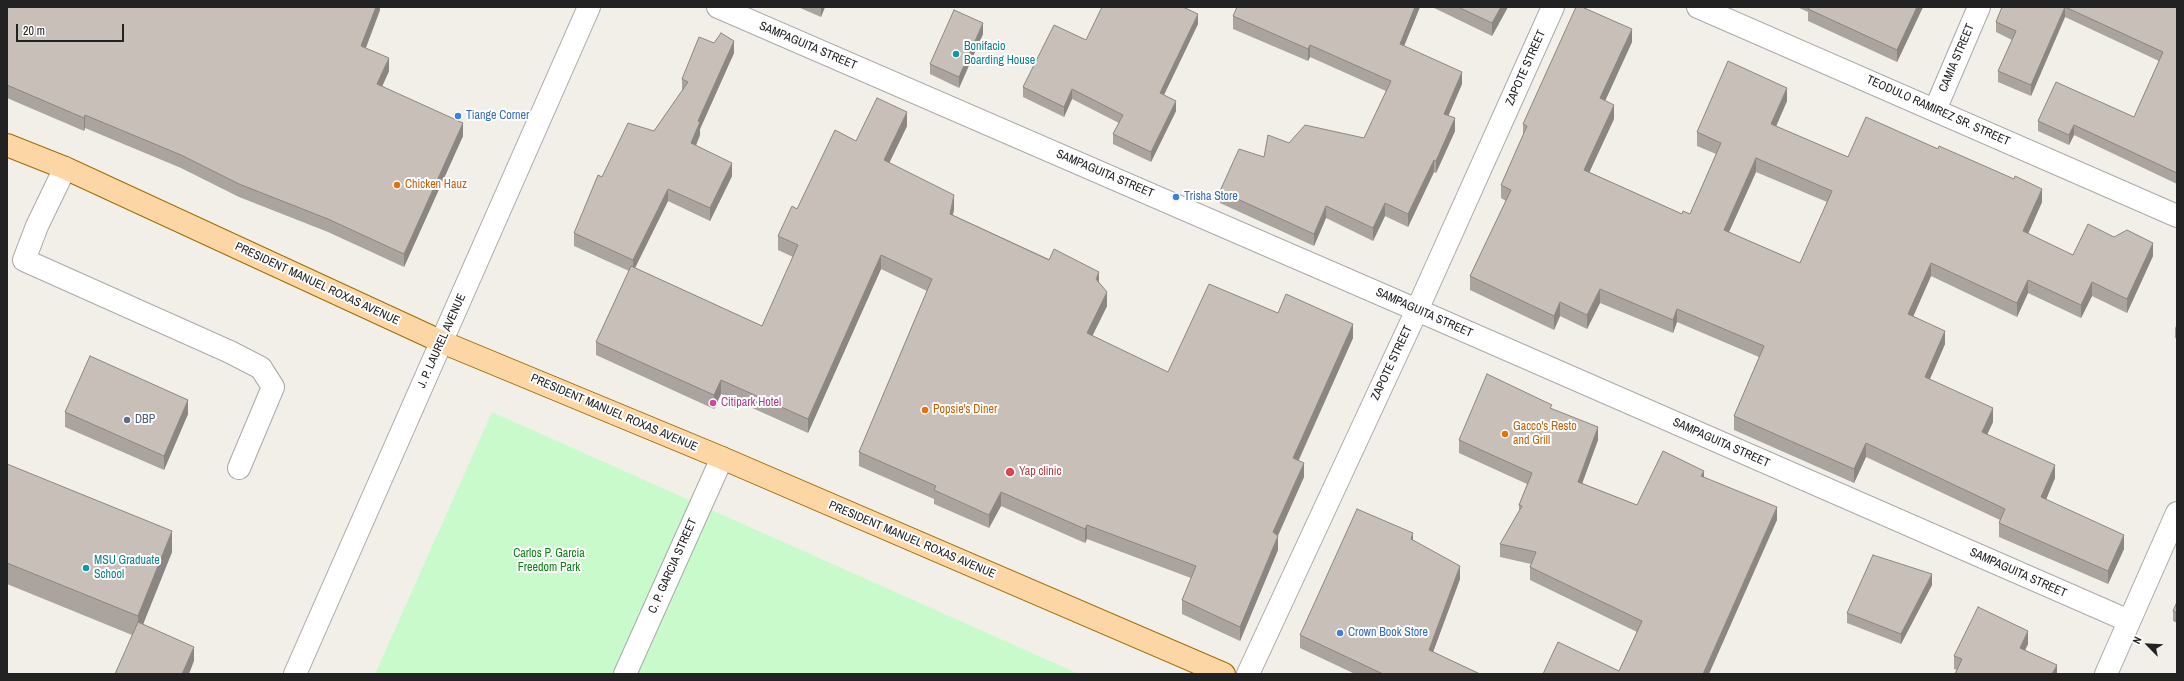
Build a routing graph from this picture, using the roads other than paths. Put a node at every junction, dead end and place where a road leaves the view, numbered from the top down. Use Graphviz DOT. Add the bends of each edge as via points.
graph roads {
  1 [pos="589,7"];
  2 [pos="718,7"];
  3 [pos="1553,7"];
  4 [pos="1698,7"];
  5 [pos="1979,7"];
  6 [pos="1935,110"];
  7 [pos="7,145"];
  8 [pos="66,168"];
  9 [pos="2177,216"];
  10 [pos="15,257"];
  11 [pos="1418,310"];
  12 [pos="442,342"];
  13 [pos="722,458"];
  14 [pos="239,468"];
  15 [pos="2177,513"];
  16 [pos="2129,621"];
  17 [pos="295,674"];
  18 [pos="625,674"];
  19 [pos="1224,674"];
  20 [pos="1248,674"];
  21 [pos="2106,674"];
  1 -- 12 [label="street, J. P. LAUREL AVENUE"];
  2 -- 11 [label="street, SAMPAGUITA STREET"];
  3 -- 11 [label="street, ZAPOTE STREET"];
  4 -- 6 [label="street, TEODULO RAMIREZ SR. STREET"];
  5 -- 6 [label="street, CAMIA STREET"];
  6 -- 9 [label="street, TEODULO RAMIREZ SR. STREET"];
  7 -- 8 [label="main road, PRESIDENT MANUEL ROXAS AVENUE"];
  8 -- 10 [label="street" via="37,226"];
  8 -- 12 [label="main road, PRESIDENT MANUEL ROXAS AVENUE"];
  10 -- 14 [label="street" via="261,368 273,387"];
  11 -- 16 [label="street, SAMPAGUITA STREET"];
  11 -- 20 [label="street, ZAPOTE STREET"];
  12 -- 13 [label="main road, PRESIDENT MANUEL ROXAS AVENUE"];
  12 -- 17 [label="street, J. P. LAUREL AVENUE"];
  13 -- 18 [label="street, C. P. GARCIA STREET"];
  13 -- 19 [label="main road, PRESIDENT MANUEL ROXAS AVENUE"];
  15 -- 16 [label="street"];
  16 -- 21 [label="street"];
}
